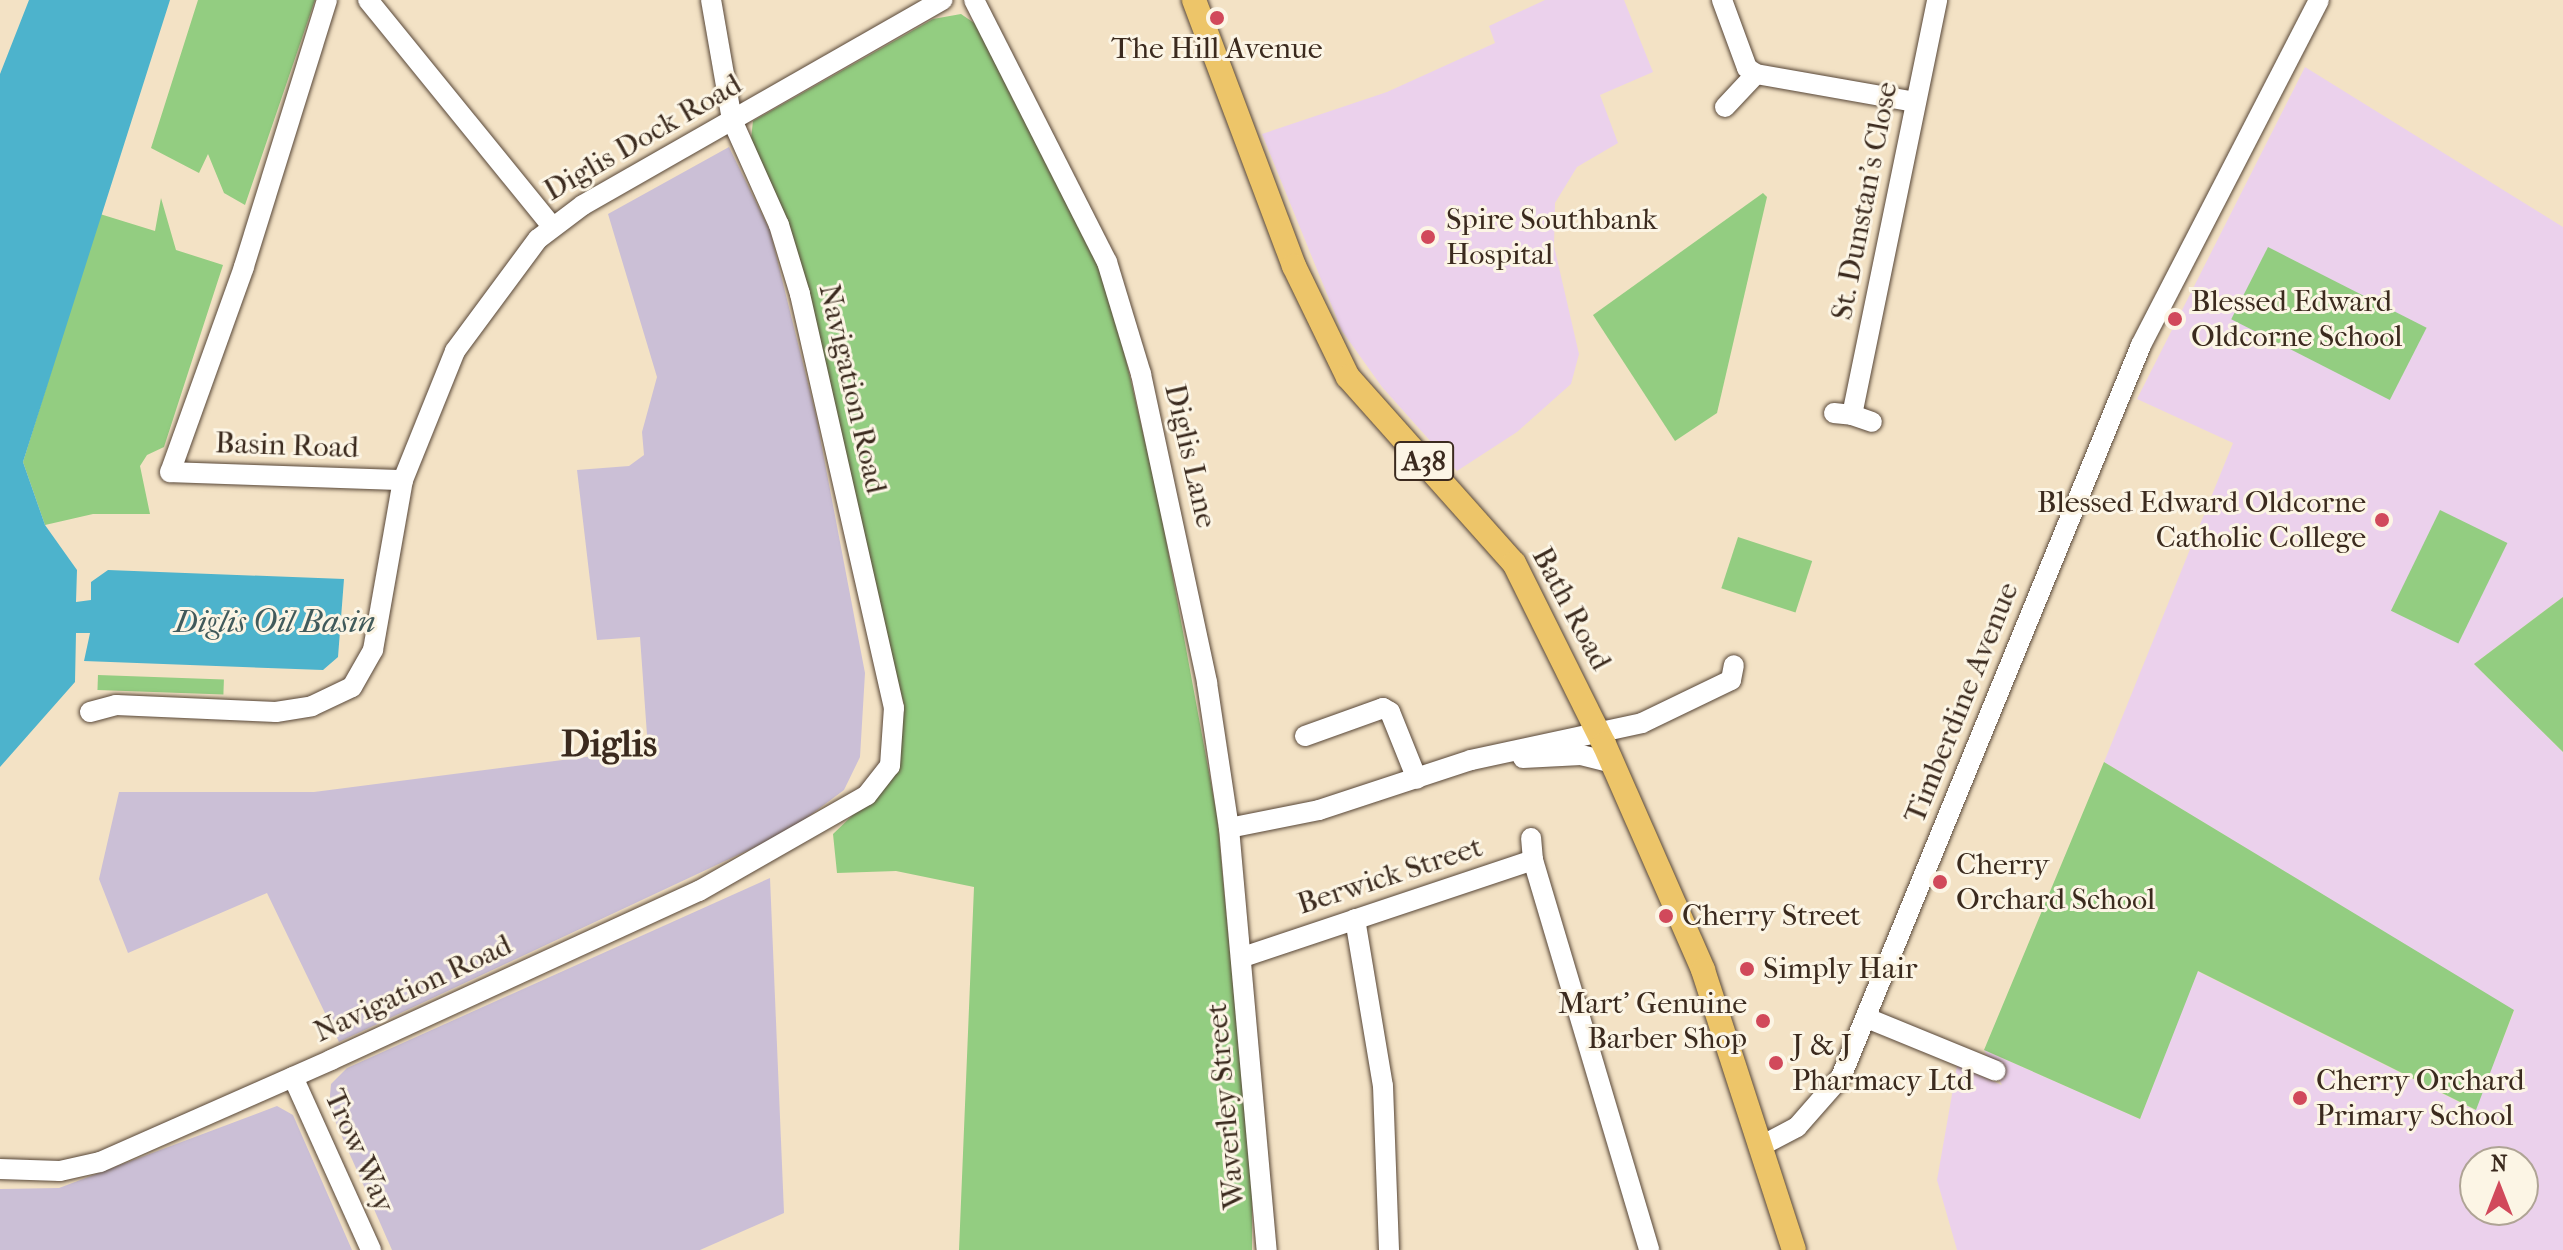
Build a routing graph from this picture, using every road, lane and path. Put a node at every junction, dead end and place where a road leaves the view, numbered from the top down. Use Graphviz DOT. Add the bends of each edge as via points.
graph roads {
  1 [pos="327,0"];
  2 [pos="368,0"];
  3 [pos="711,0"];
  4 [pos="943,0"];
  5 [pos="974,0"];
  6 [pos="1194,0"];
  7 [pos="1722,0"];
  8 [pos="1937,0"];
  9 [pos="2319,0"];
  10 [pos="1756,74"];
  11 [pos="1915,102"];
  12 [pos="1725,107"];
  13 [pos="732,120"];
  14 [pos="551,225"];
  15 [pos="1872,422"];
  16 [pos="403,480"];
  17 [pos="1734,665"];
  18 [pos="90,712"];
  19 [pos="1600,735"];
  20 [pos="1305,736"];
  21 [pos="1471,760"];
  22 [pos="1613,763"];
  23 [pos="1417,779"];
  24 [pos="1229,828"];
  25 [pos="1531,838"];
  26 [pos="1533,860"];
  27 [pos="1355,919"];
  28 [pos="1243,957"];
  29 [pos="1867,1018"];
  30 [pos="1996,1071"];
  31 [pos="293,1077"];
  32 [pos="1761,1146"];
  33 [pos="0,1169"];
  34 [pos="371,1250"];
  35 [pos="1267,1250"];
  36 [pos="1389,1250"];
  37 [pos="1649,1250"];
  38 [pos="1794,1250"];
  1 -- 16 [label="street, Basin Road" via="244,267 170,472"];
  2 -- 14 [label="street"];
  3 -- 13 [label="street"];
  4 -- 13 [label="street, Diglis Dock Road"];
  5 -- 24 [label="street, Diglis Lane" via="1107,262 1128,321 1204,668"];
  6 -- 19 [label="main road, Bath Road / A38" via="1294,266 1342,366 1514,563"];
  7 -- 10 [label="street" via="1747,68"];
  8 -- 11 [label="street, St. Dunstan's Close"];
  9 -- 29 [label="street, Timberdine Avenue" via="2141,345"];
  10 -- 11 [label="street"];
  10 -- 12 [label="street"];
  11 -- 15 [label="street, St. Dunstan's Close" via="1843,414"];
  13 -- 14 [label="street, Diglis Dock Road"];
  13 -- 31 [label="street, Navigation Road" via="779,225 800,294 897,726 890,766 867,795 699,891"];
  14 -- 16 [label="street, Diglis Dock Road" via="460,342"];
  16 -- 18 [label="street, Diglis Dock Road" via="373,650 352,687 312,706 276,712 116,705"];
  17 -- 19 [label="street" via="1731,680 1646,722"];
  19 -- 21 [label="street"];
  19 -- 22 [label="main road, Bath Road / A38"];
  20 -- 23 [label="street" via="1383,708 1390,712"];
  21 -- 22 [label="street" via="1581,755"];
  21 -- 23 [label="street"];
  22 -- 32 [label="main road, Bath Road / A38" via="1703,970"];
  23 -- 24 [label="street" via="1319,810"];
  24 -- 28 [label="street, Diglis Lane"];
  25 -- 26 [label="street"];
  26 -- 27 [label="street, Berwick Street"];
  26 -- 37 [label="street"];
  27 -- 28 [label="street, Berwick Street"];
  27 -- 36 [label="street" via="1383,1086"];
  28 -- 35 [label="street, Waverley Street"];
  29 -- 30 [label="street"];
  29 -- 32 [label="street, Timberdine Avenue" via="1828,1096 1797,1127"];
  31 -- 33 [label="street, Navigation Road" via="100,1162 60,1171"];
  31 -- 34 [label="street, Trow Way"];
  32 -- 38 [label="main road, Bath Road / A38"];
}
